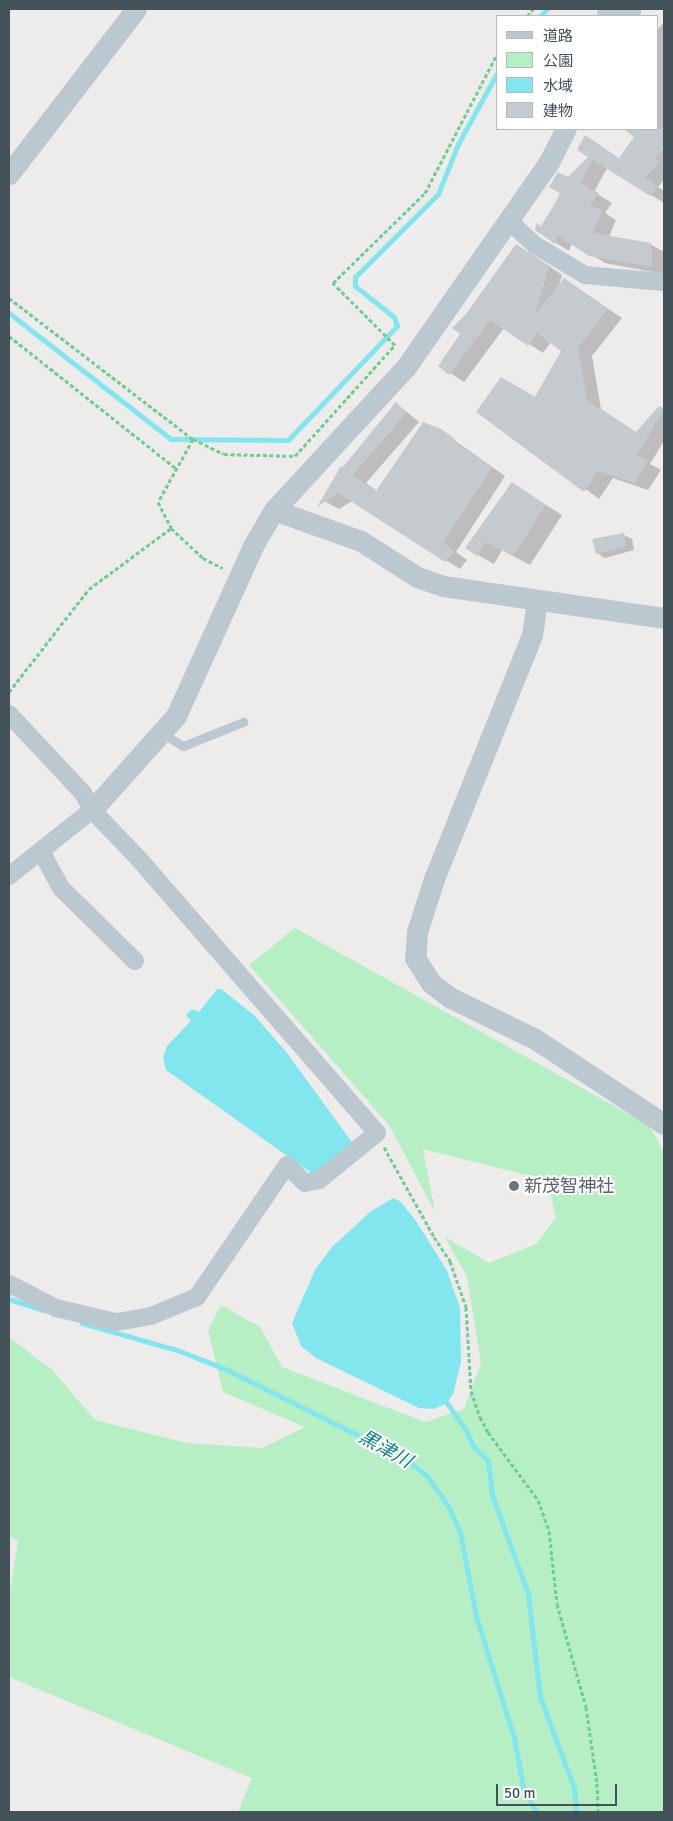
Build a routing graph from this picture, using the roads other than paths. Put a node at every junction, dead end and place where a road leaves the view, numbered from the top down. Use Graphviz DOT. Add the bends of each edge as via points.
graph roads {
  1 [pos="136,9"];
  2 [pos="565,130"];
  3 [pos="9,174"];
  4 [pos="508,220"];
  5 [pos="664,282"];
  6 [pos="274,510"];
  7 [pos="537,600"];
  8 [pos="664,618"];
  9 [pos="9,714"];
  10 [pos="243,722"];
  11 [pos="162,733"];
  12 [pos="92,810"];
  13 [pos="41,851"];
  14 [pos="9,876"];
  15 [pos="135,960"];
  16 [pos="664,1124"];
  17 [pos="9,1284"];
  1 -- 3 [label="street"];
  2 -- 4 [label="street" via="549,162"];
  4 -- 5 [label="street" via="535,245 585,275"];
  4 -- 6 [label="street" via="406,367"];
  6 -- 7 [label="street" via="361,541 417,577 443,586"];
  6 -- 11 [label="street" via="239,576 176,716"];
  7 -- 8 [label="street"];
  7 -- 16 [label="street" via="532,635 434,879 417,932 415,958 430,983 451,998 535,1040"];
  9 -- 12 [label="street" via="83,793"];
  10 -- 11 [label="lane" via="182,746"];
  11 -- 12 [label="street"];
  12 -- 13 [label="street"];
  12 -- 17 [label="street" via="151,872 377,1133 319,1180 304,1183 287,1165 197,1297 160,1312 116,1322 56,1308"];
  13 -- 14 [label="street"];
  13 -- 15 [label="street" via="62,888"];
}
